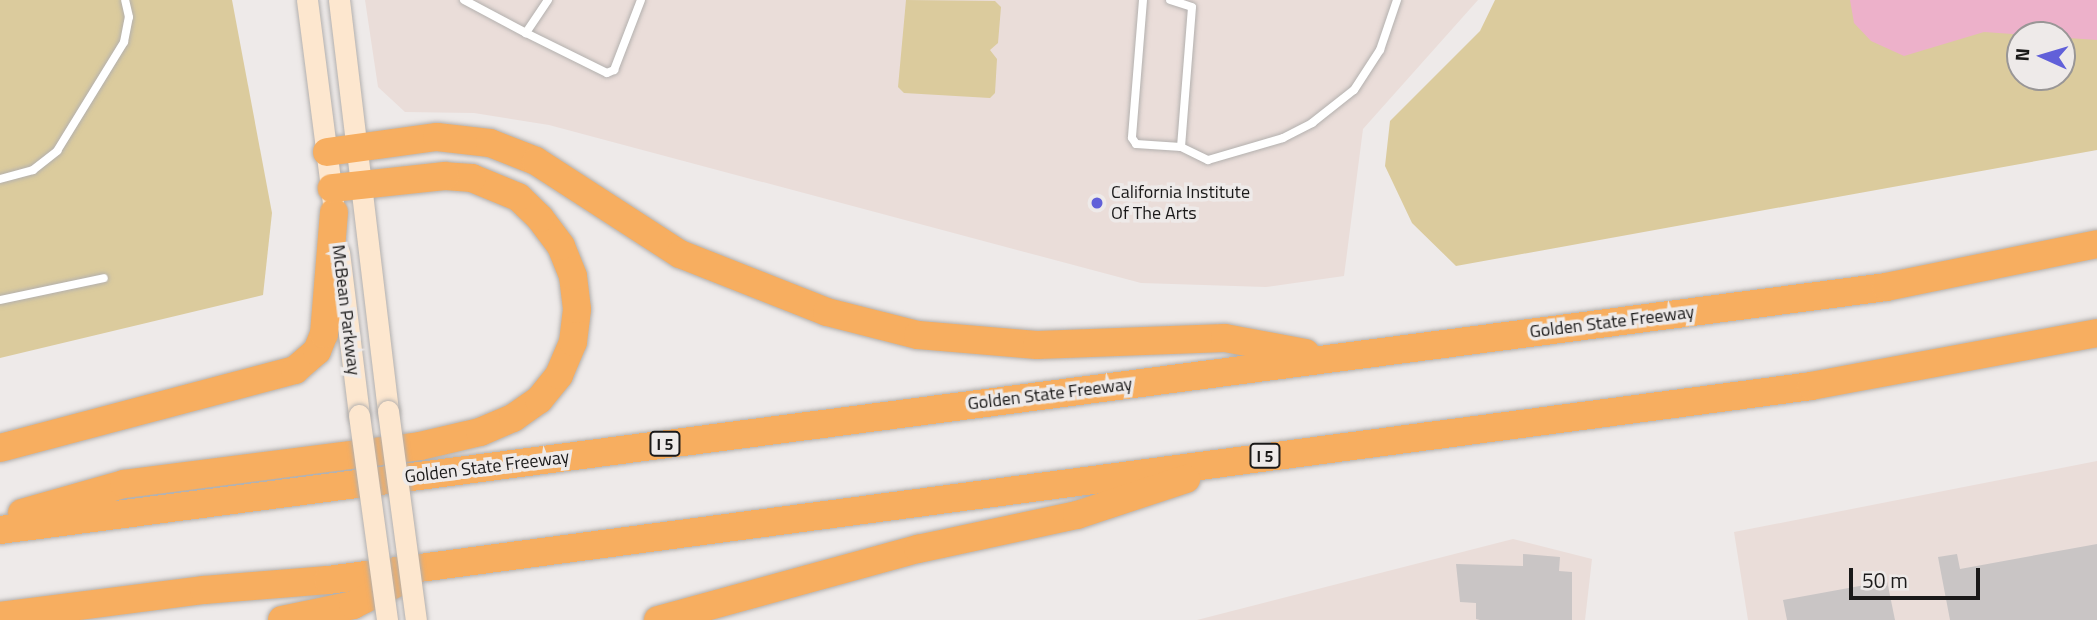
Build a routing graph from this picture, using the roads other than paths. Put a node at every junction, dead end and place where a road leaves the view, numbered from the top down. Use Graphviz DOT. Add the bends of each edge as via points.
graph roads {
  1 [pos="125,0"];
  2 [pos="307,0"];
  3 [pos="339,0"];
  4 [pos="464,0"];
  5 [pos="548,0"];
  6 [pos="641,0"];
  7 [pos="1143,0"];
  8 [pos="1170,0"];
  9 [pos="1396,0"];
  10 [pos="526,33"];
  11 [pos="356,147"];
  12 [pos="1181,147"];
  13 [pos="327,152"];
  14 [pos="0,179"];
  15 [pos="360,185"];
  16 [pos="333,200"];
  17 [pos="2097,244"];
  18 [pos="104,278"];
  19 [pos="0,300"];
  20 [pos="2097,333"];
  21 [pos="1330,358"];
  22 [pos="0,448"];
  23 [pos="1247,458"];
  24 [pos="0,519"];
  25 [pos="0,530"];
  26 [pos="432,566"];
  27 [pos="0,616"];
  28 [pos="282,620"];
  29 [pos="387,620"];
  30 [pos="416,620"];
  31 [pos="658,620"];
  1 -- 14 [label="lane" via="129,17 124,43 57,151 33,170"];
  2 -- 13 [label="main road, McBean Parkway"];
  3 -- 11 [label="main road, McBean Parkway"];
  4 -- 10 [label="lane"];
  5 -- 10 [label="lane"];
  6 -- 10 [label="lane" via="614,70 607,73"];
  7 -- 12 [label="lane" via="1132,138 1136,144"];
  8 -- 12 [label="lane" via="1192,7"];
  9 -- 12 [label="lane" via="1380,50 1354,90 1312,123 1283,138 1208,160"];
  11 -- 13 [label="highway"];
  11 -- 15 [label="main road, McBean Parkway"];
  11 -- 21 [label="highway" via="437,137 490,143 536,161 691,259 827,312 918,335 1037,345 1225,338"];
  13 -- 16 [label="main road, McBean Parkway"];
  15 -- 16 [label="highway"];
  15 -- 24 [label="highway" via="445,176 472,178 518,197 540,218 561,246 573,276 577,309 573,342 559,375 539,400 480,432 420,446 124,484"];
  15 -- 30 [label="main road, McBean Parkway, bridge"];
  16 -- 22 [label="highway" via="324,334 317,351 295,370"];
  16 -- 29 [label="main road, McBean Parkway, bridge"];
  17 -- 21 [label="highway, Golden State Freeway / I 5" via="1886,286"];
  18 -- 19 [label="lane"];
  20 -- 23 [label="highway, I 5" via="1811,386"];
  21 -- 25 [label="highway, Golden State Freeway / I 5"];
  23 -- 26 [label="highway, I 5"];
  23 -- 31 [label="highway" via="1077,515 918,550"];
  26 -- 27 [label="highway, I 5"];
  26 -- 28 [label="highway" via="353,605"];
}
